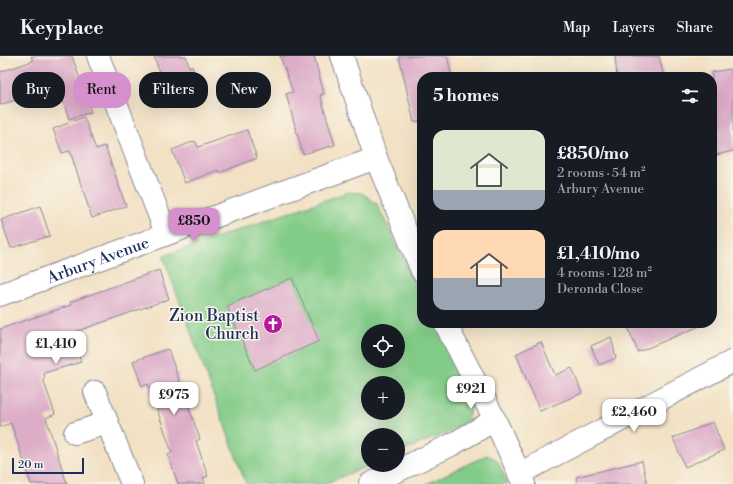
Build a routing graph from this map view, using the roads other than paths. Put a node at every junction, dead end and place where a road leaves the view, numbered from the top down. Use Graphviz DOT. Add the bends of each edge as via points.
graph roads {
  1 [pos="98,56"];
  2 [pos="342,56"];
  3 [pos="376,158"];
  4 [pos="166,233"];
  5 [pos="417,259"];
  6 [pos="0,295"];
  7 [pos="448,328"];
  8 [pos="733,361"];
  9 [pos="95,392"];
  10 [pos="495,420"];
  11 [pos="106,423"];
  12 [pos="75,432"];
  13 [pos="521,479"];
  14 [pos="132,484"];
  15 [pos="370,484"];
  1 -- 4 [label="street"];
  2 -- 3 [label="street"];
  3 -- 4 [label="street, Arbury Avenue"];
  3 -- 5 [label="street"];
  4 -- 6 [label="street, Arbury Avenue"];
  7 -- 10 [label="street"];
  8 -- 13 [label="street"];
  9 -- 11 [label="street"];
  10 -- 13 [label="street"];
  10 -- 15 [label="street" via="451,445"];
  11 -- 12 [label="street"];
  11 -- 14 [label="street"];
}
